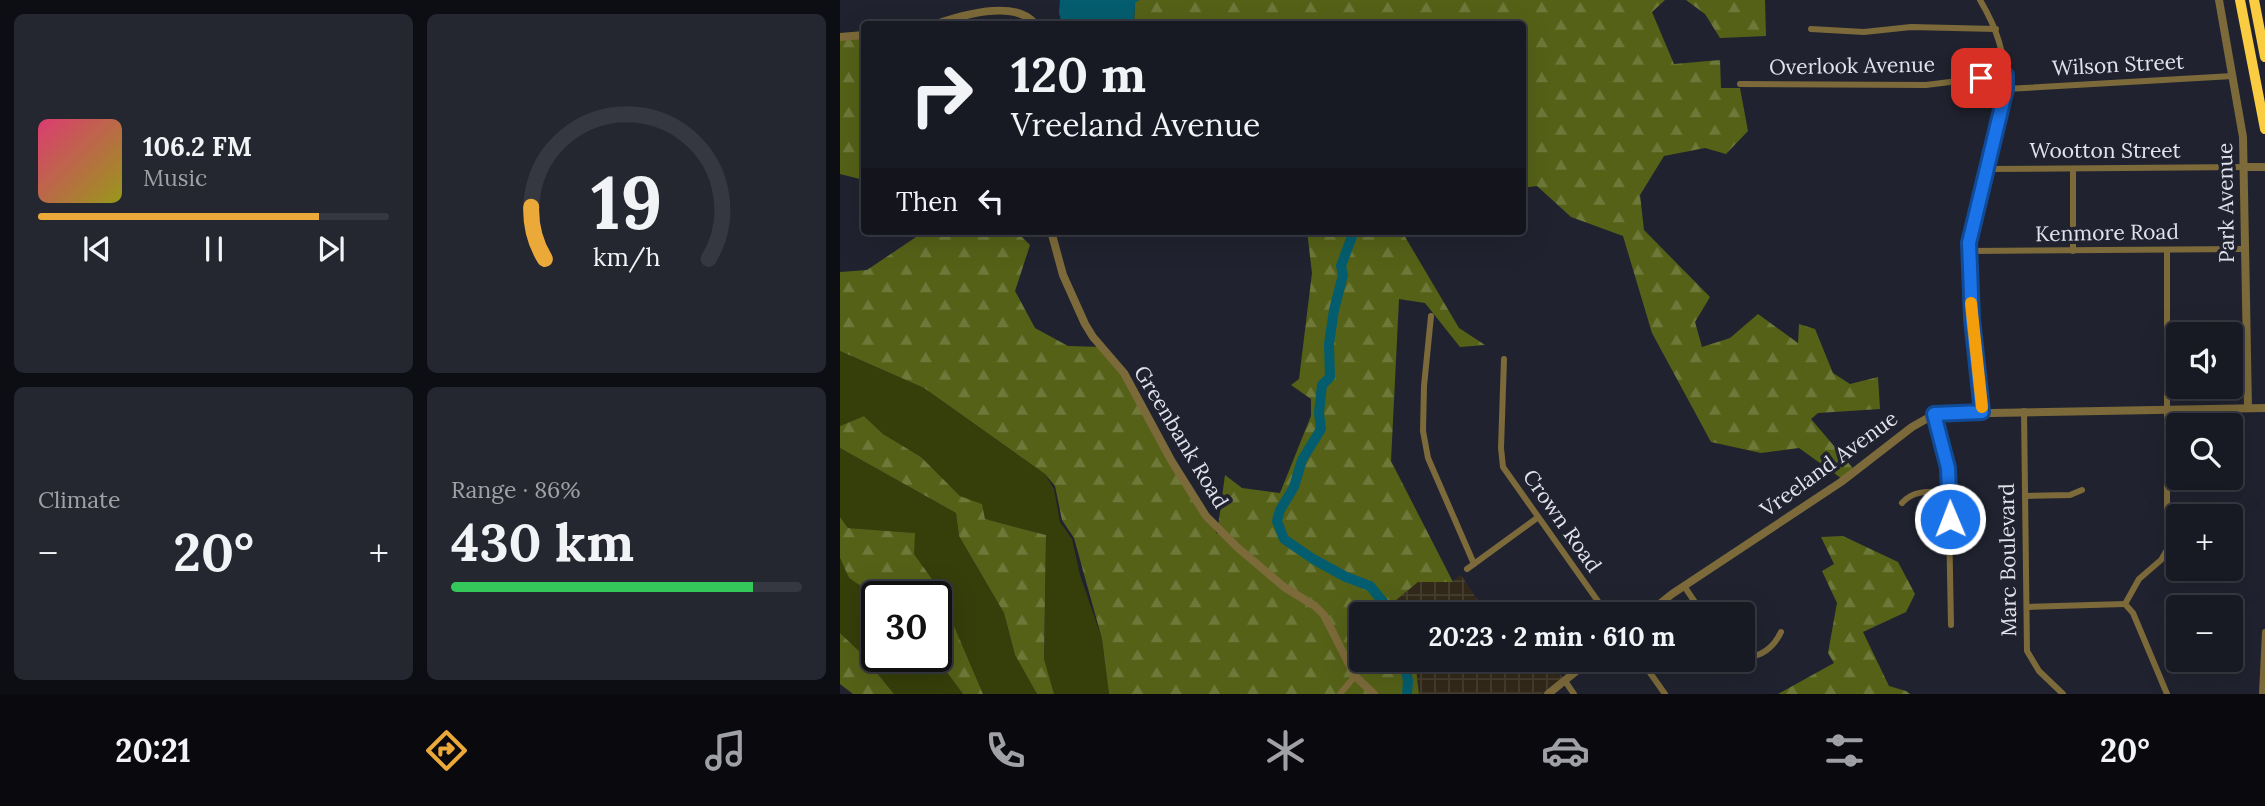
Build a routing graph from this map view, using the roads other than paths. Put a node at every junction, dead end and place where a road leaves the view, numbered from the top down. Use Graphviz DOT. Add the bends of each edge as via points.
graph roads {
  1 [pos="1980,0"];
  2 [pos="2219,0"];
  3 [pos="2240,0"];
  4 [pos="2254,0"];
  5 [pos="946,21"];
  6 [pos="1033,21"];
  7 [pos="1811,29"];
  8 [pos="1996,29"];
  9 [pos="861,35"];
  10 [pos="840,37"];
  11 [pos="2265,57"];
  12 [pos="2006,75"];
  13 [pos="2233,76"];
  14 [pos="1740,84"];
  15 [pos="2006,89"];
  16 [pos="2265,129"];
  17 [pos="2245,167"];
  18 [pos="2265,167"];
  19 [pos="1987,169"];
  20 [pos="2073,169"];
  21 [pos="1052,235"];
  22 [pos="2245,249"];
  23 [pos="2167,250"];
  24 [pos="1969,251"];
  25 [pos="2073,251"];
  26 [pos="1431,316"];
  27 [pos="1504,359"];
  28 [pos="2248,408"];
  29 [pos="2265,408"];
  30 [pos="2168,409"];
  31 [pos="2024,411"];
  32 [pos="1982,412"];
  33 [pos="1934,414"];
  34 [pos="2082,489"];
  35 [pos="1949,492"];
  36 [pos="2025,496"];
  37 [pos="1902,503"];
  38 [pos="1537,519"];
  39 [pos="1474,564"];
  40 [pos="1467,569"];
  41 [pos="1684,586"];
  42 [pos="1598,602"];
  43 [pos="1663,602"];
  44 [pos="1695,602"];
  45 [pos="2125,604"];
  46 [pos="2027,607"];
  47 [pos="1951,625"];
  48 [pos="1782,632"];
  49 [pos="2265,632"];
  50 [pos="1755,656"];
  51 [pos="1575,672"];
  52 [pos="1649,672"];
  53 [pos="1355,676"];
  54 [pos="1564,681"];
  55 [pos="1340,694"];
  56 [pos="1374,694"];
  57 [pos="1548,694"];
  58 [pos="1574,694"];
  59 [pos="1665,694"];
  60 [pos="2063,694"];
  61 [pos="2167,694"];
  62 [pos="2262,694"];
  1 -- 8 [label="street"];
  2 -- 13 [label="street, Park Avenue"];
  3 -- 16 [label="highway"];
  4 -- 11 [label="highway"];
  5 -- 6 [label="street" via="1007,6 1026,12"];
  7 -- 8 [label="street"];
  8 -- 12 [label="street"];
  9 -- 10 [label="street"];
  12 -- 14 [label="street, Overlook Avenue" via="1926,85"];
  12 -- 15 [label="street"];
  13 -- 15 [label="street, Wilson Street"];
  13 -- 17 [label="street, Park Avenue"];
  15 -- 19 [label="street"];
  17 -- 18 [label="street, Wootton Street"];
  17 -- 20 [label="street, Wootton Street"];
  17 -- 22 [label="street, Park Avenue"];
  19 -- 20 [label="street, Wootton Street"];
  19 -- 24 [label="street"];
  20 -- 25 [label="street"];
  21 -- 53 [label="street, Greenbank Road" via="1063,275 1085,324 1124,373 1206,516 1284,587 1324,615"];
  22 -- 23 [label="street, Kenmore Road"];
  22 -- 28 [label="street, Park Avenue"];
  23 -- 25 [label="street, Kenmore Road"];
  23 -- 30 [label="street"];
  24 -- 25 [label="street, Kenmore Road"];
  24 -- 32 [label="street"];
  26 -- 39 [label="street" via="1423,431 1429,458"];
  27 -- 38 [label="street, Crown Road" via="1503,467"];
  28 -- 29 [label="street"];
  28 -- 30 [label="street"];
  30 -- 31 [label="street"];
  30 -- 45 [label="street" via="2167,550 2136,582"];
  31 -- 32 [label="street"];
  31 -- 36 [label="street, Marc Boulevard"];
  32 -- 33 [label="street"];
  33 -- 35 [label="street" via="1946,455"];
  33 -- 41 [label="street, Vreeland Avenue"];
  34 -- 36 [label="street" via="2070,495"];
  35 -- 37 [label="street" via="1915,493"];
  35 -- 47 [label="street"];
  36 -- 46 [label="street, Marc Boulevard"];
  38 -- 39 [label="street"];
  38 -- 42 [label="street, Crown Road"];
  39 -- 40 [label="street"];
  41 -- 43 [label="street, Vreeland Avenue"];
  41 -- 44 [label="street"];
  45 -- 46 [label="street"];
  45 -- 61 [label="street"];
  46 -- 60 [label="street, Marc Boulevard" via="2028,655"];
  48 -- 50 [label="street" via="1776,643"];
  49 -- 62 [label="street"];
  51 -- 54 [label="street"];
  52 -- 59 [label="street"];
  53 -- 55 [label="street"];
  53 -- 56 [label="street, Greenbank Road"];
  54 -- 57 [label="street"];
  54 -- 58 [label="street"];
}
